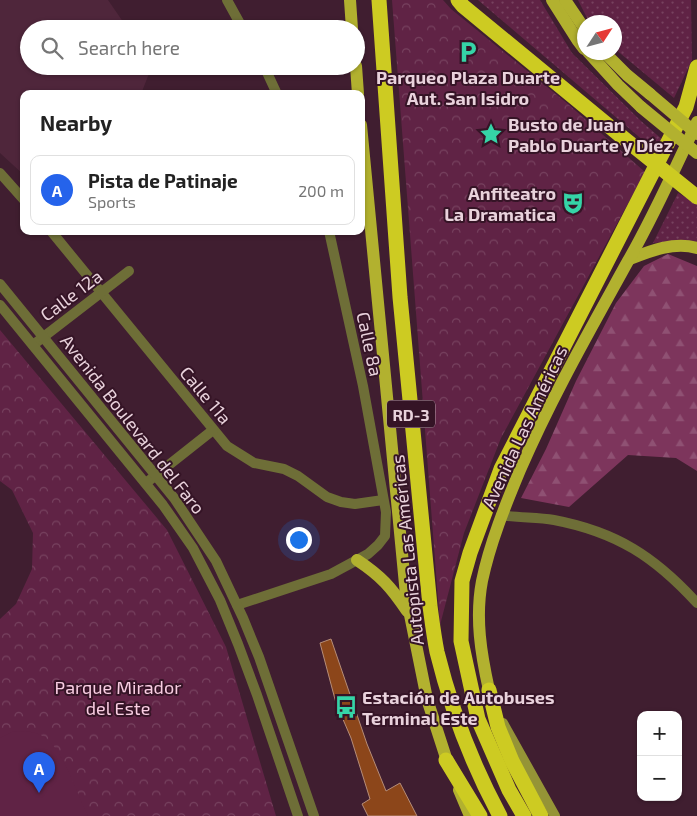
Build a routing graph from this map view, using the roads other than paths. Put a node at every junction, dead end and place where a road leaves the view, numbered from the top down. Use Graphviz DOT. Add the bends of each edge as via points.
graph roads {
  1 [pos="227,0"];
  2 [pos="350,0"];
  3 [pos="380,0"];
  4 [pos="458,0"];
  5 [pos="552,0"];
  6 [pos="565,0"];
  7 [pos="577,18"];
  8 [pos="238,20"];
  9 [pos="351,20"];
  10 [pos="577,39"];
  11 [pos="595,60"];
  12 [pos="612,60"];
  13 [pos="697,67"];
  14 [pos="268,75"];
  15 [pos="357,75"];
  16 [pos="275,90"];
  17 [pos="358,90"];
  18 [pos="697,122"];
  19 [pos="697,134"];
  20 [pos="697,153"];
  21 [pos="365,167"];
  22 [pos="0,173"];
  23 [pos="20,196"];
  24 [pos="697,198"];
  25 [pos="54,235"];
  26 [pos="330,235"];
  27 [pos="697,248"];
  28 [pos="630,259"];
  29 [pos="129,271"];
  30 [pos="0,284"];
  31 [pos="101,293"];
  32 [pos="0,305"];
  33 [pos="43,337"];
  34 [pos="33,345"];
  35 [pos="213,430"];
  36 [pos="156,475"];
  37 [pos="146,483"];
  38 [pos="383,500"];
  39 [pos="501,515"];
  40 [pos="400,534"];
  41 [pos="385,536"];
  42 [pos="357,560"];
  43 [pos="697,603"];
  44 [pos="237,605"];
  45 [pos="410,617"];
  46 [pos="489,690"];
  47 [pos="446,760"];
  48 [pos="298,816"];
  49 [pos="314,816"];
  50 [pos="470,816"];
  51 [pos="480,816"];
  52 [pos="500,816"];
  53 [pos="524,816"];
  54 [pos="541,816"];
  55 [pos="555,816"];
  1 -- 8 [label="street"];
  2 -- 9 [label="main road"];
  3 -- 52 [label="highway, Autopista Las Américas / RD-3" via="400,297 430,606 437,651 459,726"];
  4 -- 24 [label="highway, bridge"];
  5 -- 10 [label="main road"];
  6 -- 7 [label="main road"];
  11 -- 20 [label="main road, bridge" via="641,107"];
  12 -- 19 [label="main road, bridge"];
  13 -- 53 [label="highway" via="686,106 501,468 462,581 461,641 478,719"];
  14 -- 16 [label="street"];
  15 -- 17 [label="main road"];
  18 -- 28 [label="main road, Avenida Las Américas"];
  21 -- 40 [label="main road"];
  22 -- 23 [label="street"];
  25 -- 31 [label="street, Calle 11a"];
  26 -- 38 [label="street, Calle 8a" via="363,386"];
  27 -- 28 [label="main road" via="676,246"];
  28 -- 39 [label="main road, Avenida Las Américas" via="539,426"];
  29 -- 31 [label="street, Calle 12a"];
  30 -- 33 [label="street, Avenida Boulevard del Faro"];
  31 -- 33 [label="street, Calle 12a"];
  31 -- 35 [label="street, Calle 11a"];
  32 -- 34 [label="street, Avenida Boulevard del Faro"];
  33 -- 34 [label="street, Calle 12a"];
  33 -- 36 [label="street, Avenida Boulevard del Faro"];
  34 -- 37 [label="street, Avenida Boulevard del Faro"];
  35 -- 36 [label="street"];
  35 -- 38 [label="street, Calle 11a" via="236,453 254,463 284,469 327,497 355,504"];
  36 -- 37 [label="street"];
  36 -- 44 [label="street, Avenida Boulevard del Faro" via="216,561"];
  37 -- 48 [label="street, Avenida Boulevard del Faro" via="193,548 220,600 257,695"];
  38 -- 41 [label="street, Calle 8a"];
  39 -- 43 [label="street" via="553,520 599,531 637,550 664,569"];
  39 -- 46 [label="main road, Avenida Las Américas" via="482,581 479,608 483,663"];
  40 -- 41 [label="street"];
  40 -- 45 [label="main road"];
  41 -- 42 [label="street" via="378,546"];
  42 -- 44 [label="street" via="331,574"];
  42 -- 45 [label="main road" via="379,575 394,591"];
  44 -- 49 [label="street, Avenida Boulevard del Faro" via="259,657"];
  45 -- 47 [label="main road" via="427,699"];
  46 -- 54 [label="highway" via="498,727 512,761"];
  46 -- 55 [label="main road, Avenida Las Américas" via="504,725"];
  47 -- 50 [label="main road"];
  47 -- 51 [label="highway"];
}
